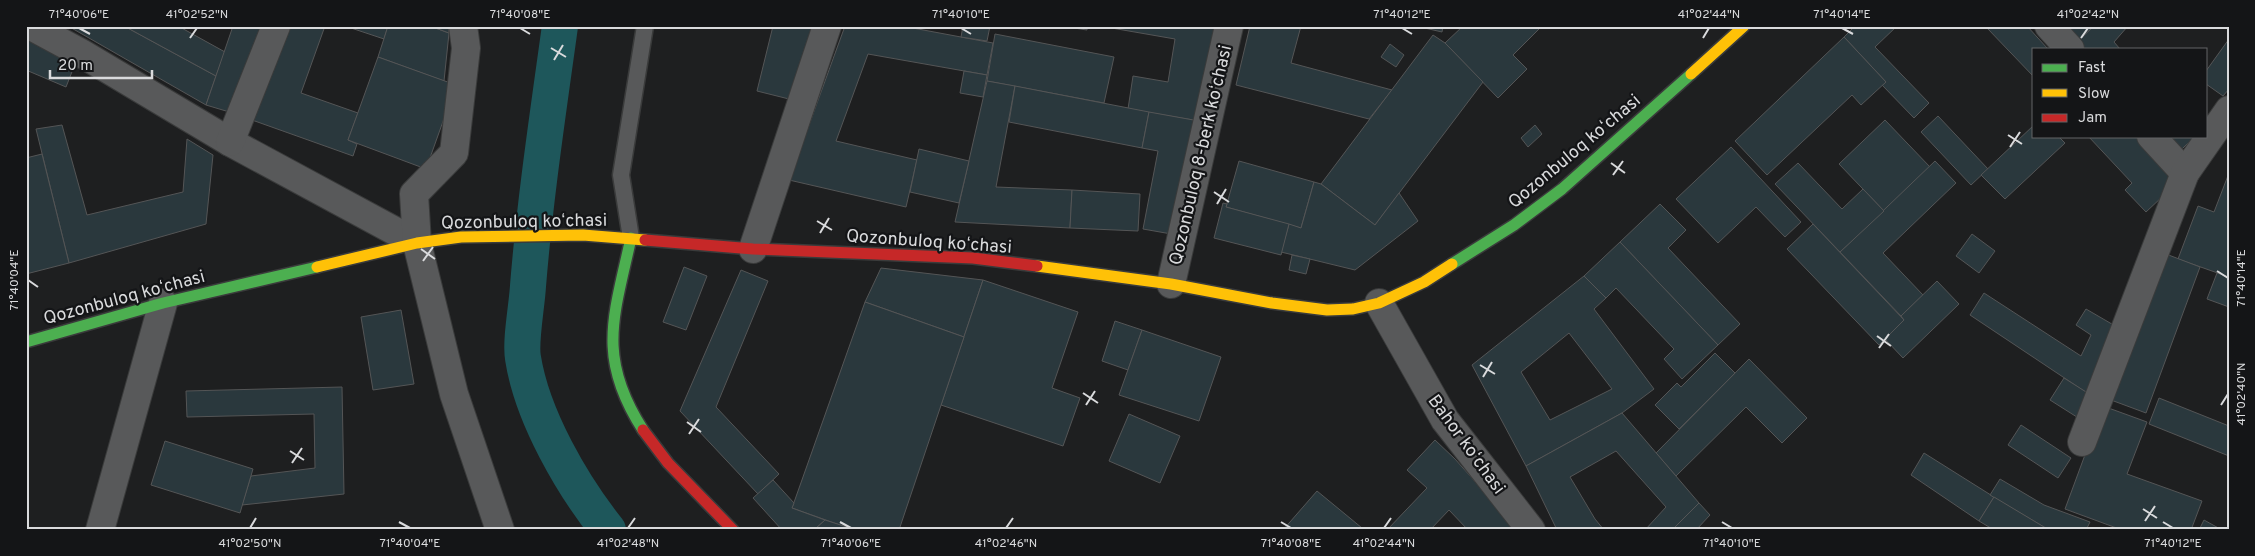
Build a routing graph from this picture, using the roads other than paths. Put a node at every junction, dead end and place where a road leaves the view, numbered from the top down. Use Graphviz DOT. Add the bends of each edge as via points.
graph roads {
  1 [pos="31,26"];
  2 [pos="276,26"];
  3 [pos="462,26"];
  4 [pos="645,26"];
  5 [pos="827,26"];
  6 [pos="1230,26"];
  7 [pos="1744,26"];
  8 [pos="2049,26"];
  9 [pos="2069,48"];
  10 [pos="2229,110"];
  11 [pos="2153,138"];
  12 [pos="230,142"];
  13 [pos="2185,173"];
  14 [pos="632,238"];
  15 [pos="417,242"];
  16 [pos="754,249"];
  17 [pos="1171,284"];
  18 [pos="163,303"];
  19 [pos="1379,303"];
  20 [pos="26,342"];
  21 [pos="2082,442"];
  22 [pos="100,530"];
  23 [pos="500,530"];
  24 [pos="733,530"];
  25 [pos="1531,530"];
  1 -- 12 [label="street"];
  2 -- 12 [label="street"];
  3 -- 15 [label="street" via="466,48 454,153 414,194"];
  4 -- 14 [label="lane" via="621,175"];
  5 -- 16 [label="street"];
  6 -- 17 [label="street, Qozonbuloq 8-berk koʻchasi"];
  7 -- 19 [label="main road, Qozonbuloq koʻchasi" via="1554,195 1465,258"];
  8 -- 9 [label="street"];
  10 -- 13 [label="street"];
  11 -- 13 [label="street"];
  12 -- 15 [label="street"];
  13 -- 21 [label="street"];
  14 -- 15 [label="main road, Qozonbuloq koʻchasi" via="583,235 461,237"];
  14 -- 16 [label="main road, Qozonbuloq koʻchasi"];
  14 -- 24 [label="main road" via="613,325 613,350 622,392 652,443"];
  15 -- 18 [label="main road, Qozonbuloq koʻchasi"];
  15 -- 23 [label="street" via="454,394"];
  16 -- 17 [label="main road, Qozonbuloq koʻchasi" via="973,258"];
  17 -- 19 [label="main road, Qozonbuloq koʻchasi" via="1328,310"];
  18 -- 20 [label="main road, Qozonbuloq koʻchasi"];
  18 -- 22 [label="street"];
  19 -- 25 [label="street, Bahor koʻchasi" via="1445,420"];
}
